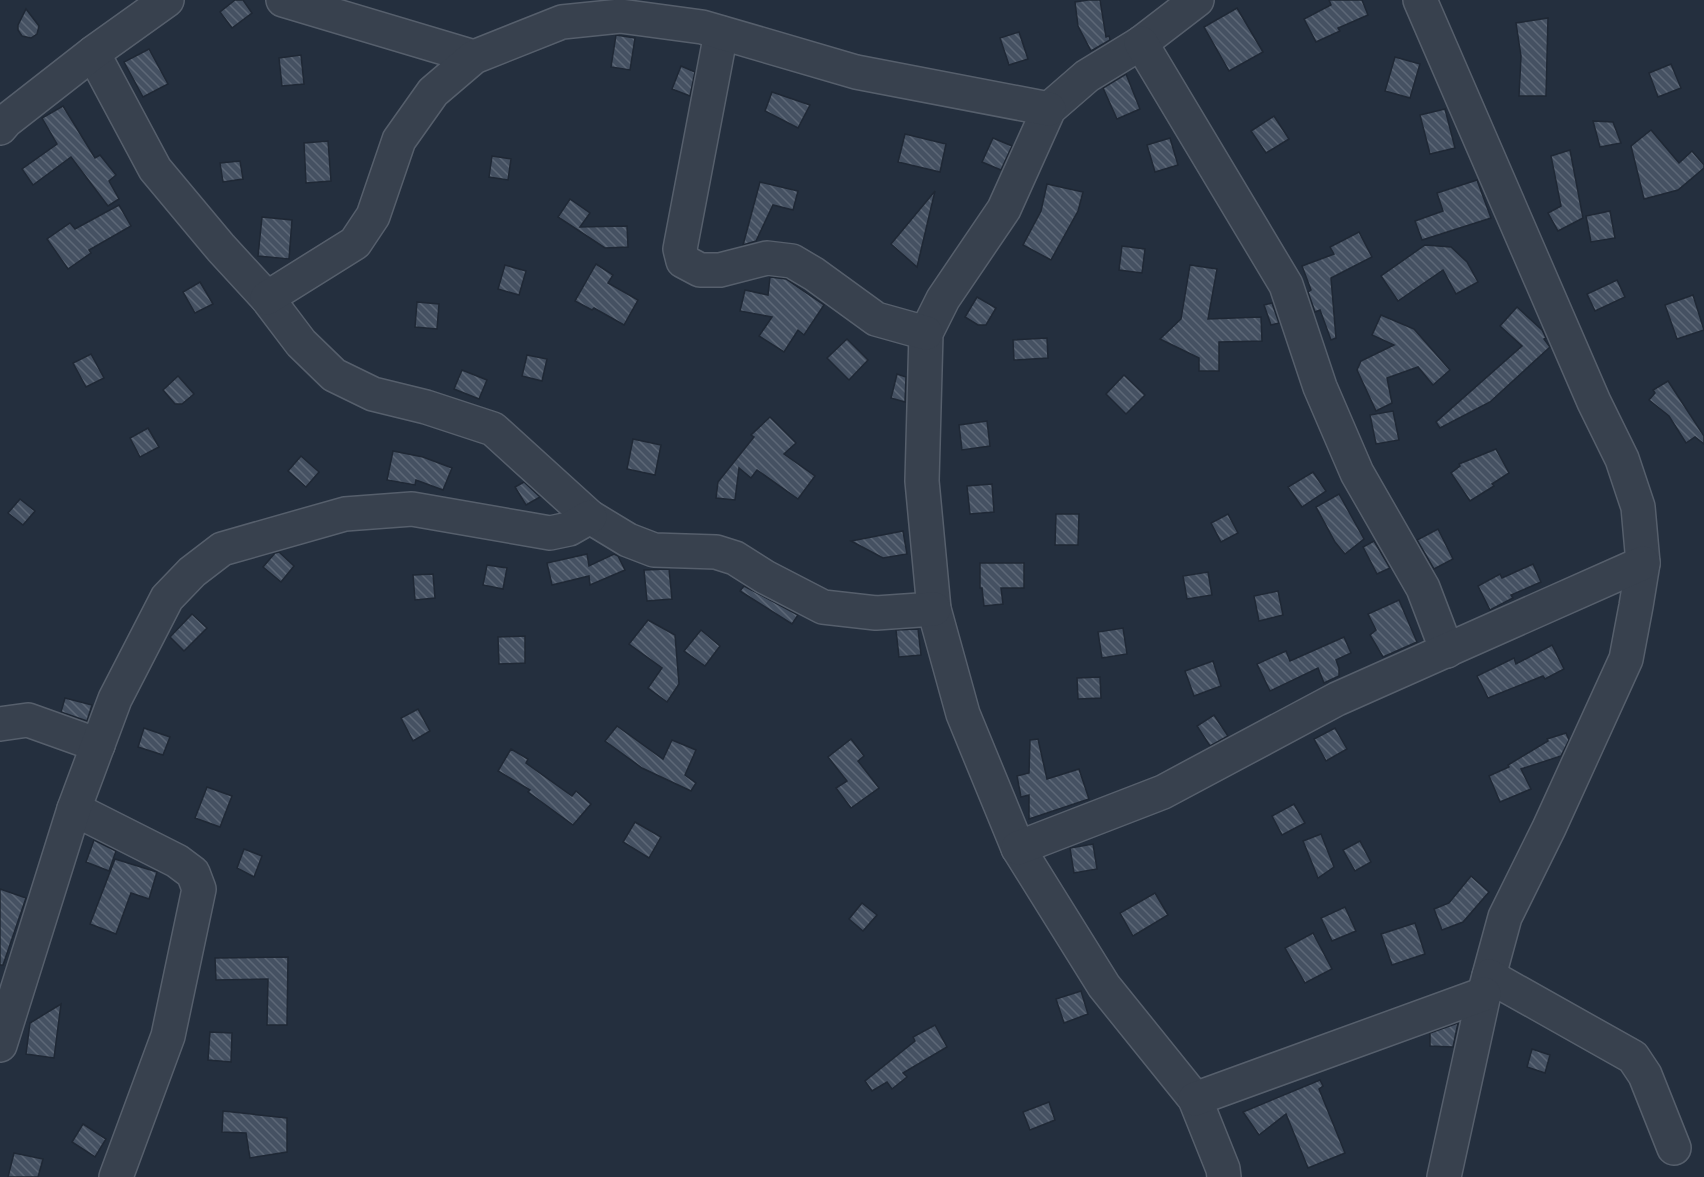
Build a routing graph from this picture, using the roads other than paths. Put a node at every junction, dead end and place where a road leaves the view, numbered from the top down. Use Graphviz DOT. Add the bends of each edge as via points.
graph roads {
  1 [pos="167,0"];
  2 [pos="283,0"];
  3 [pos="1197,0"];
  4 [pos="1420,0"];
  5 [pos="708,20"];
  6 [pos="1142,43"];
  7 [pos="93,53"];
  8 [pos="474,57"];
  9 [pos="1049,109"];
  10 [pos="0,128"];
  11 [pos="267,298"];
  12 [pos="927,333"];
  13 [pos="590,517"];
  14 [pos="1642,563"];
  15 [pos="934,609"];
  16 [pos="1447,651"];
  17 [pos="0,724"];
  18 [pos="98,745"];
  19 [pos="74,809"];
  20 [pos="1018,848"];
  21 [pos="1486,985"];
  22 [pos="0,1045"];
  23 [pos="1195,1099"];
  24 [pos="1674,1148"];
  25 [pos="116,1177"];
  26 [pos="1224,1177"];
  27 [pos="1444,1177"];
  1 -- 7 [label="street"];
  2 -- 8 [label="street"];
  3 -- 6 [label="street"];
  4 -- 14 [label="street" via="1622,459 1638,507"];
  5 -- 8 [label="street" via="620,16 562,22"];
  5 -- 9 [label="street" via="856,72"];
  5 -- 12 [label="street" via="680,249 683,261 700,270 720,270 767,258 792,261 876,319"];
  6 -- 9 [label="street" via="1087,76"];
  6 -- 16 [label="street" via="1286,285 1320,387 1357,473 1423,588"];
  7 -- 10 [label="street"];
  7 -- 11 [label="street" via="155,169"];
  8 -- 11 [label="street" via="433,92 399,140 373,216 355,243"];
  9 -- 12 [label="street" via="1004,209 943,299"];
  11 -- 13 [label="street" via="301,343 334,375 373,394 493,429"];
  12 -- 15 [label="street" via="922,482"];
  13 -- 15 [label="street" via="628,540 654,550 716,552 735,558 823,607 876,613"];
  13 -- 18 [label="street" via="550,533 412,508 345,514 222,549 167,598 115,699"];
  14 -- 16 [label="street"];
  14 -- 21 [label="street" via="1626,660 1505,917"];
  15 -- 20 [label="street" via="963,714"];
  16 -- 20 [label="street" via="1337,699 1163,792"];
  17 -- 18 [label="street" via="28,720"];
  18 -- 19 [label="street"];
  19 -- 22 [label="street"];
  19 -- 25 [label="street" via="177,861 193,873 199,889 168,1036"];
  20 -- 23 [label="street" via="1104,986"];
  21 -- 23 [label="street"];
  21 -- 24 [label="street" via="1557,1016 1634,1057"];
  21 -- 27 [label="street"];
  23 -- 26 [label="street"];
}
